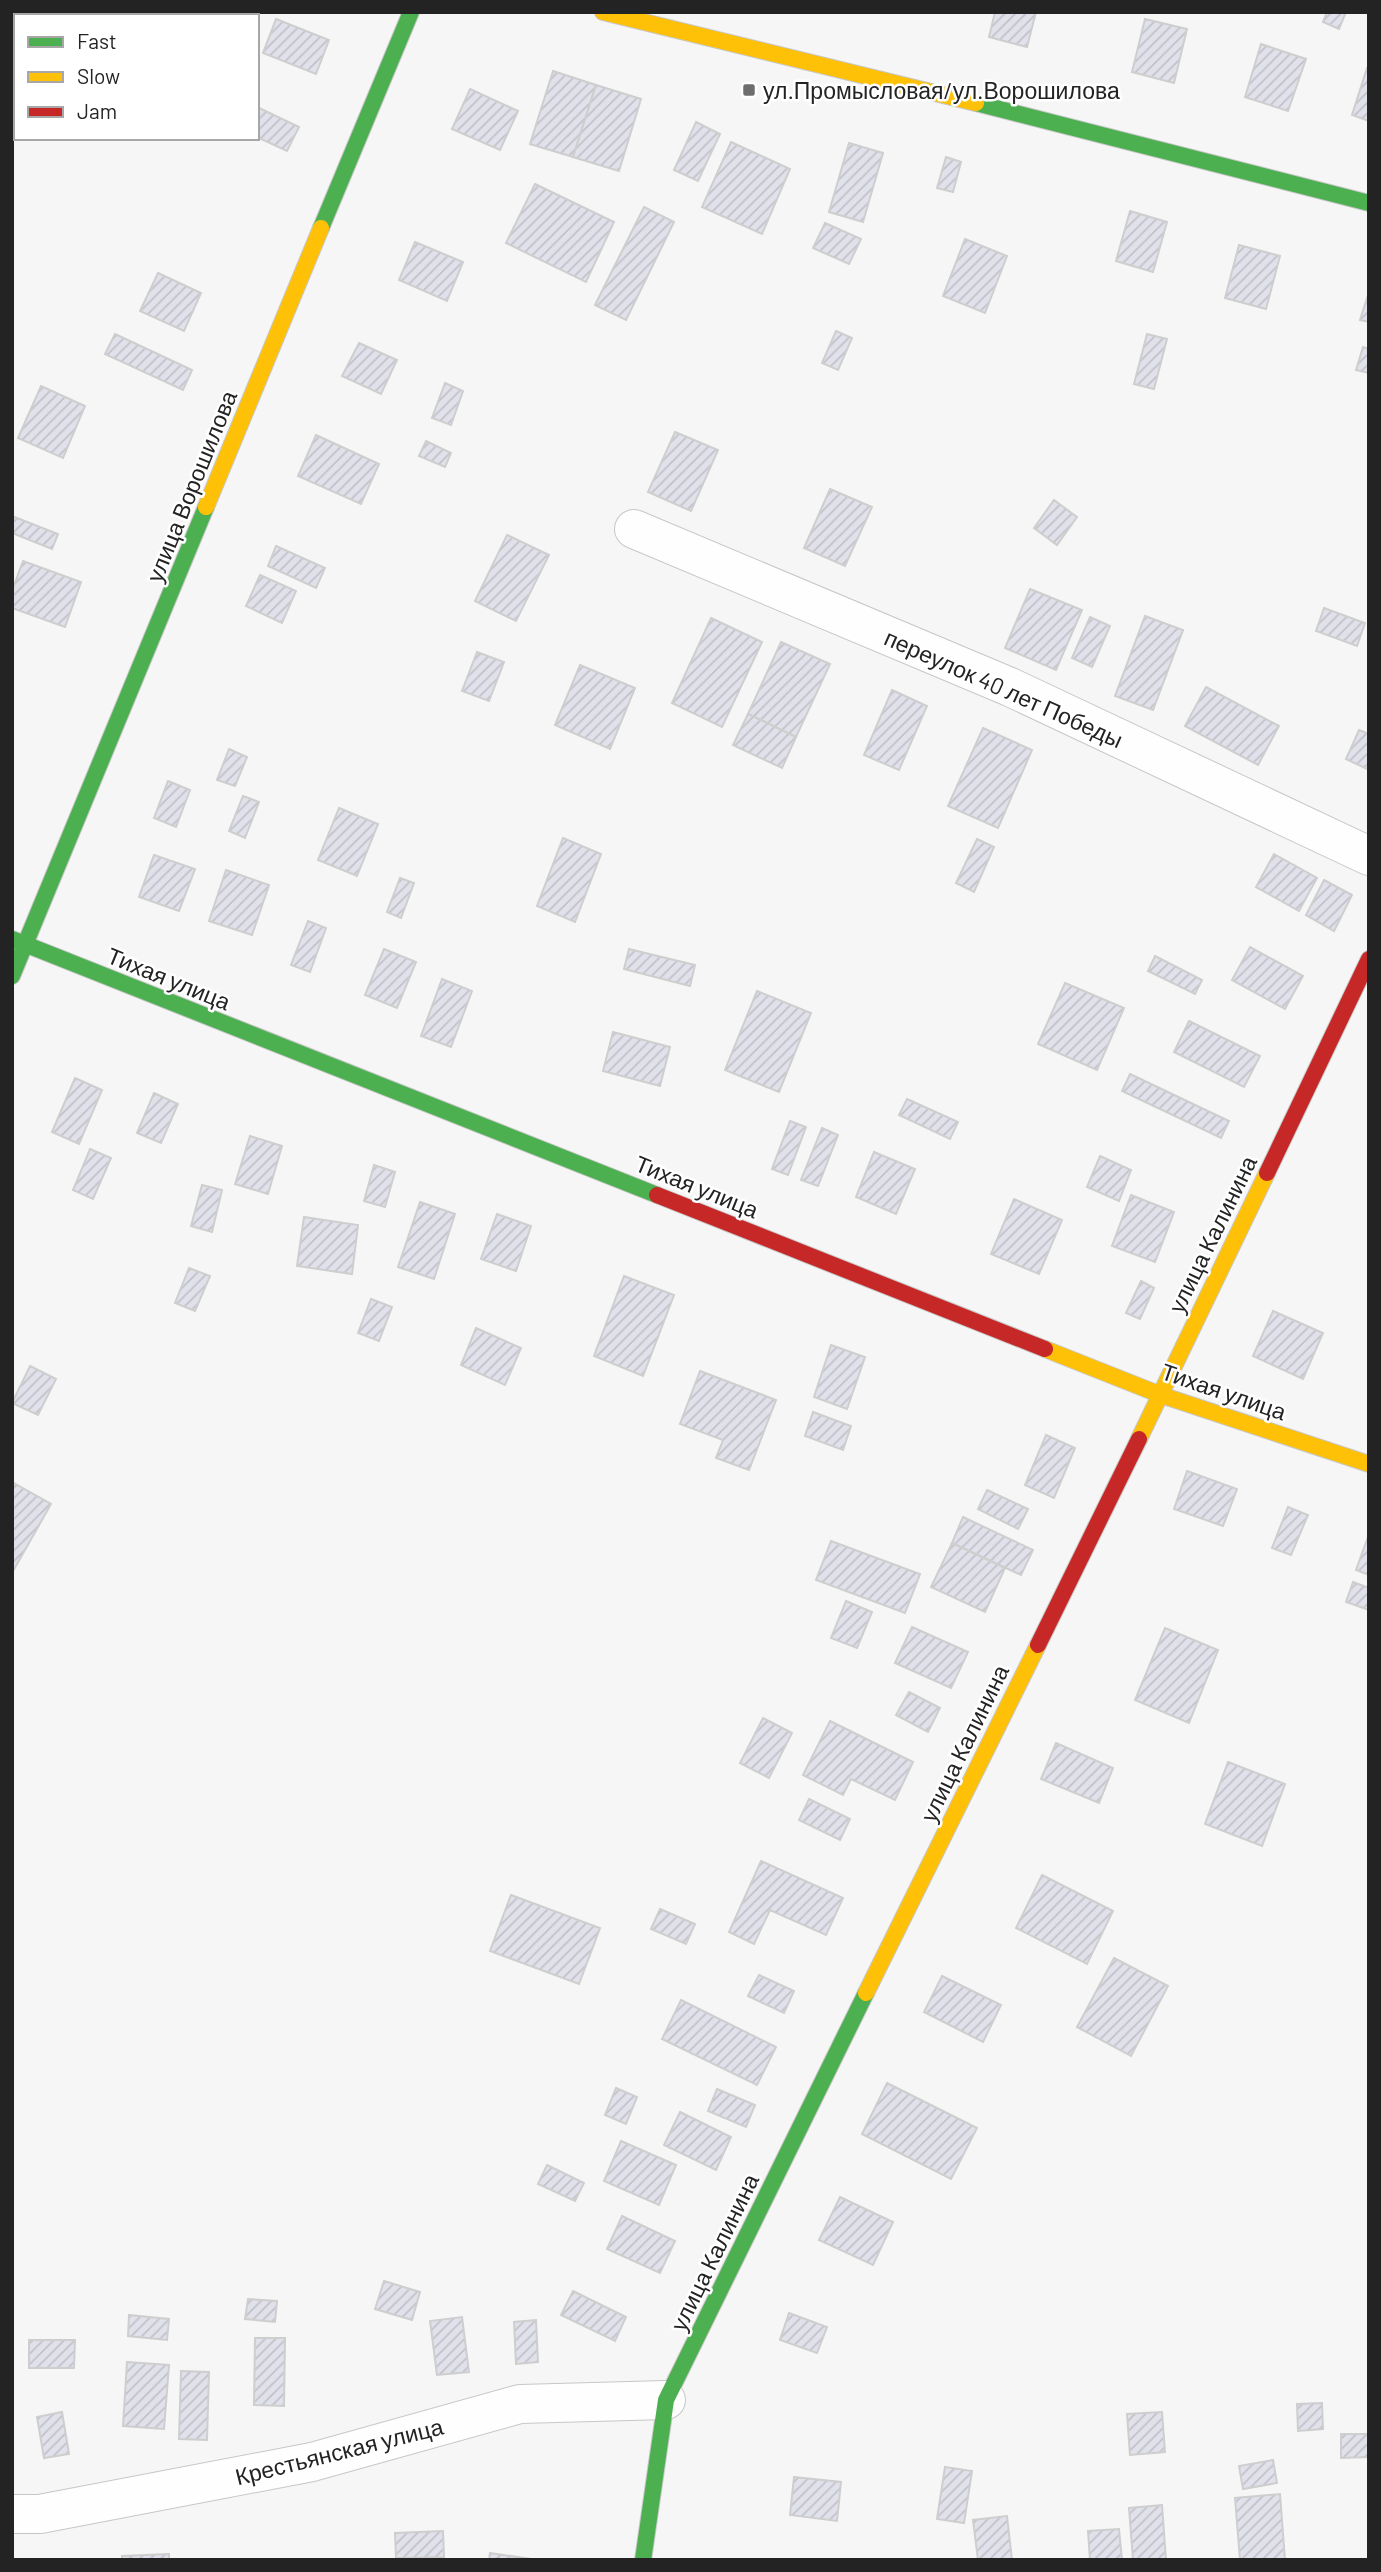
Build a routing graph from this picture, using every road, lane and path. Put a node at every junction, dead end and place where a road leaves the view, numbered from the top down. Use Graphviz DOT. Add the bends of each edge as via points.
graph roads {
  1 [pos="411,12"];
  2 [pos="603,12"];
  3 [pos="1369,203"];
  4 [pos="634,529"];
  5 [pos="1369,856"];
  6 [pos="19,942"];
  7 [pos="1369,959"];
  8 [pos="12,976"];
  9 [pos="1161,1395"];
  10 [pos="1369,1464"];
  11 [pos="666,2400"];
  12 [pos="12,2514"];
  13 [pos="643,2560"];
  1 -- 6 [label="street, улица Ворошилова"];
  2 -- 3 [label="street"];
  4 -- 5 [label="street, переулок 40 лет Победы" via="1010,687"];
  6 -- 8 [label="street, улица Ворошилова"];
  6 -- 9 [label="street, Тихая улица"];
  7 -- 9 [label="street, улица Калинина"];
  9 -- 10 [label="street, Тихая улица"];
  9 -- 11 [label="street, улица Калинина"];
  11 -- 12 [label="street, Крестьянская улица" via="520,2404 312,2462 40,2514"];
  11 -- 13 [label="street, улица Калинина"];
}
